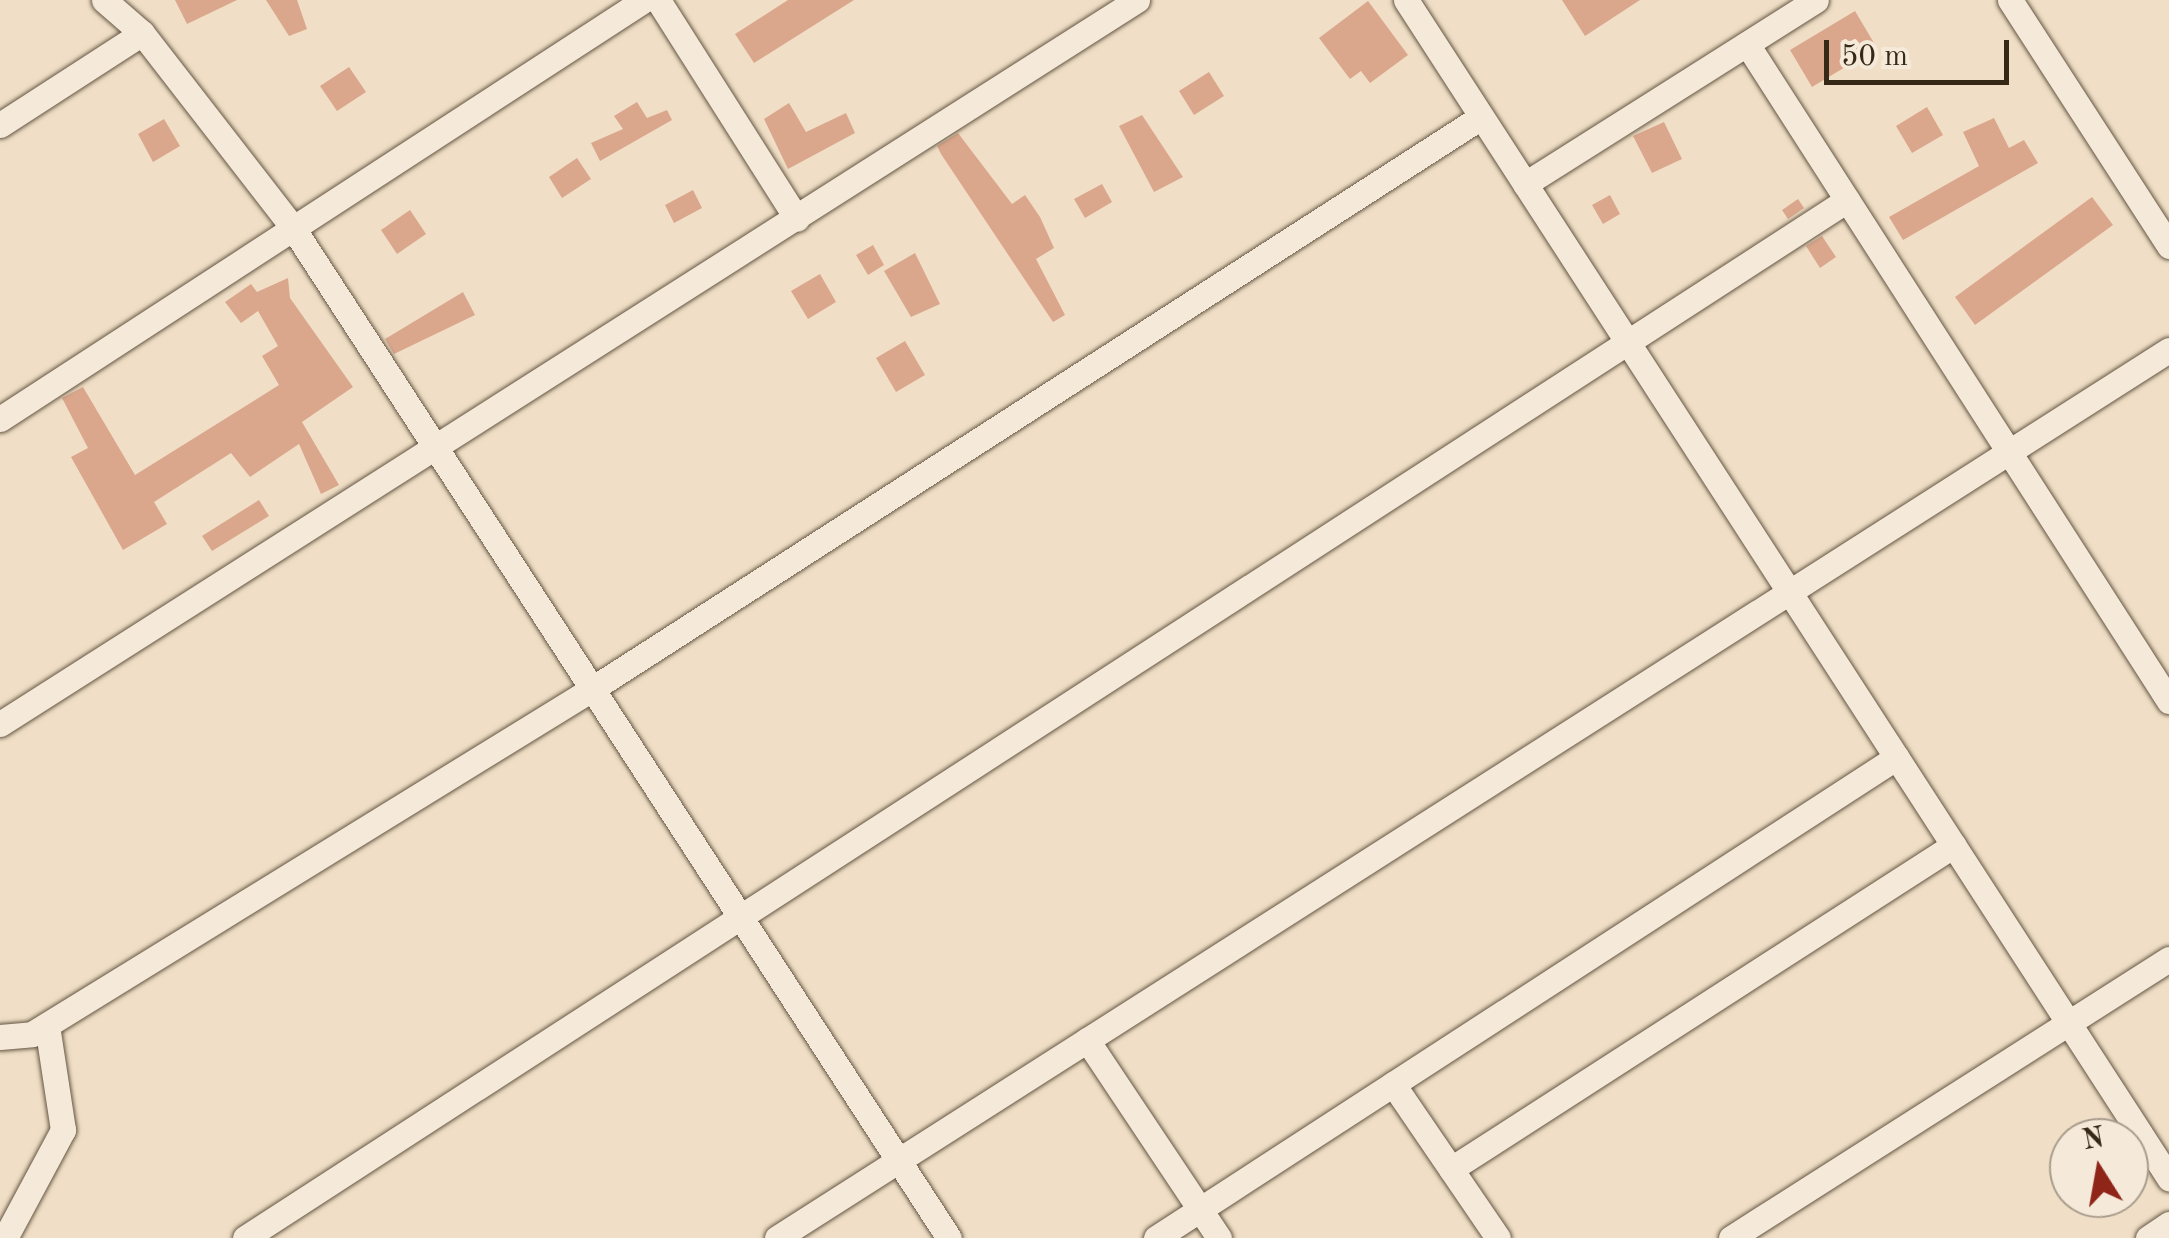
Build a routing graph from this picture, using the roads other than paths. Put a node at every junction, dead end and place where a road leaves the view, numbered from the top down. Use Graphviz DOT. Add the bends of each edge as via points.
graph roads {
  1 [pos="106,0"];
  2 [pos="644,0"];
  3 [pos="658,0"];
  4 [pos="1406,0"];
  5 [pos="1816,0"];
  6 [pos="2010,0"];
  7 [pos="1130,2"];
  8 [pos="142,33"];
  9 [pos="1747,44"];
  10 [pos="1482,117"];
  11 [pos="0,125"];
  12 [pos="1526,184"];
  13 [pos="1847,200"];
  14 [pos="797,219"];
  15 [pos="292,228"];
  16 [pos="2169,246"];
  17 [pos="1626,339"];
  18 [pos="2169,350"];
  19 [pos="0,419"];
  20 [pos="438,451"];
  21 [pos="2009,452"];
  22 [pos="1790,592"];
  23 [pos="592,689"];
  24 [pos="2169,701"];
  25 [pos="0,724"];
  26 [pos="1897,757"];
  27 [pos="1954,845"];
  28 [pos="737,913"];
  29 [pos="2169,960"];
  30 [pos="2069,1023"];
  31 [pos="47,1025"];
  32 [pos="0,1037"];
  33 [pos="1087,1040"];
  34 [pos="1394,1084"];
  35 [pos="898,1161"];
  36 [pos="1452,1169"];
  37 [pos="2169,1178"];
  38 [pos="1200,1210"];
  39 [pos="2169,1224"];
  40 [pos="5,1238"];
  41 [pos="245,1238"];
  42 [pos="777,1238"];
  43 [pos="948,1238"];
  44 [pos="1156,1238"];
  45 [pos="1219,1238"];
  46 [pos="1498,1238"];
  47 [pos="1730,1238"];
  48 [pos="2148,1238"];
  1 -- 8 [label="street"];
  2 -- 15 [label="street"];
  3 -- 14 [label="street"];
  4 -- 10 [label="street"];
  5 -- 9 [label="street"];
  6 -- 16 [label="street"];
  7 -- 14 [label="street"];
  8 -- 11 [label="street"];
  8 -- 15 [label="street"];
  9 -- 12 [label="street"];
  9 -- 13 [label="street"];
  10 -- 12 [label="street"];
  10 -- 23 [label="street"];
  12 -- 17 [label="street"];
  13 -- 17 [label="street"];
  13 -- 21 [label="street"];
  14 -- 20 [label="street"];
  15 -- 19 [label="street"];
  15 -- 20 [label="street"];
  17 -- 22 [label="street"];
  17 -- 28 [label="street"];
  18 -- 21 [label="street"];
  20 -- 23 [label="street"];
  20 -- 25 [label="street"];
  21 -- 22 [label="street"];
  21 -- 24 [label="street"];
  22 -- 26 [label="street"];
  22 -- 33 [label="street"];
  23 -- 28 [label="street"];
  23 -- 31 [label="street"];
  26 -- 27 [label="street"];
  26 -- 34 [label="street"];
  27 -- 30 [label="street"];
  27 -- 36 [label="street"];
  28 -- 35 [label="street"];
  28 -- 41 [label="street"];
  29 -- 30 [label="street"];
  30 -- 37 [label="street"];
  30 -- 47 [label="street"];
  31 -- 32 [label="street"];
  31 -- 40 [label="street" via="63,1130"];
  33 -- 35 [label="street"];
  33 -- 38 [label="street"];
  34 -- 36 [label="street"];
  34 -- 38 [label="street"];
  35 -- 42 [label="street"];
  35 -- 43 [label="street"];
  36 -- 46 [label="street"];
  38 -- 44 [label="street"];
  38 -- 45 [label="street"];
  39 -- 48 [label="street"];
}
